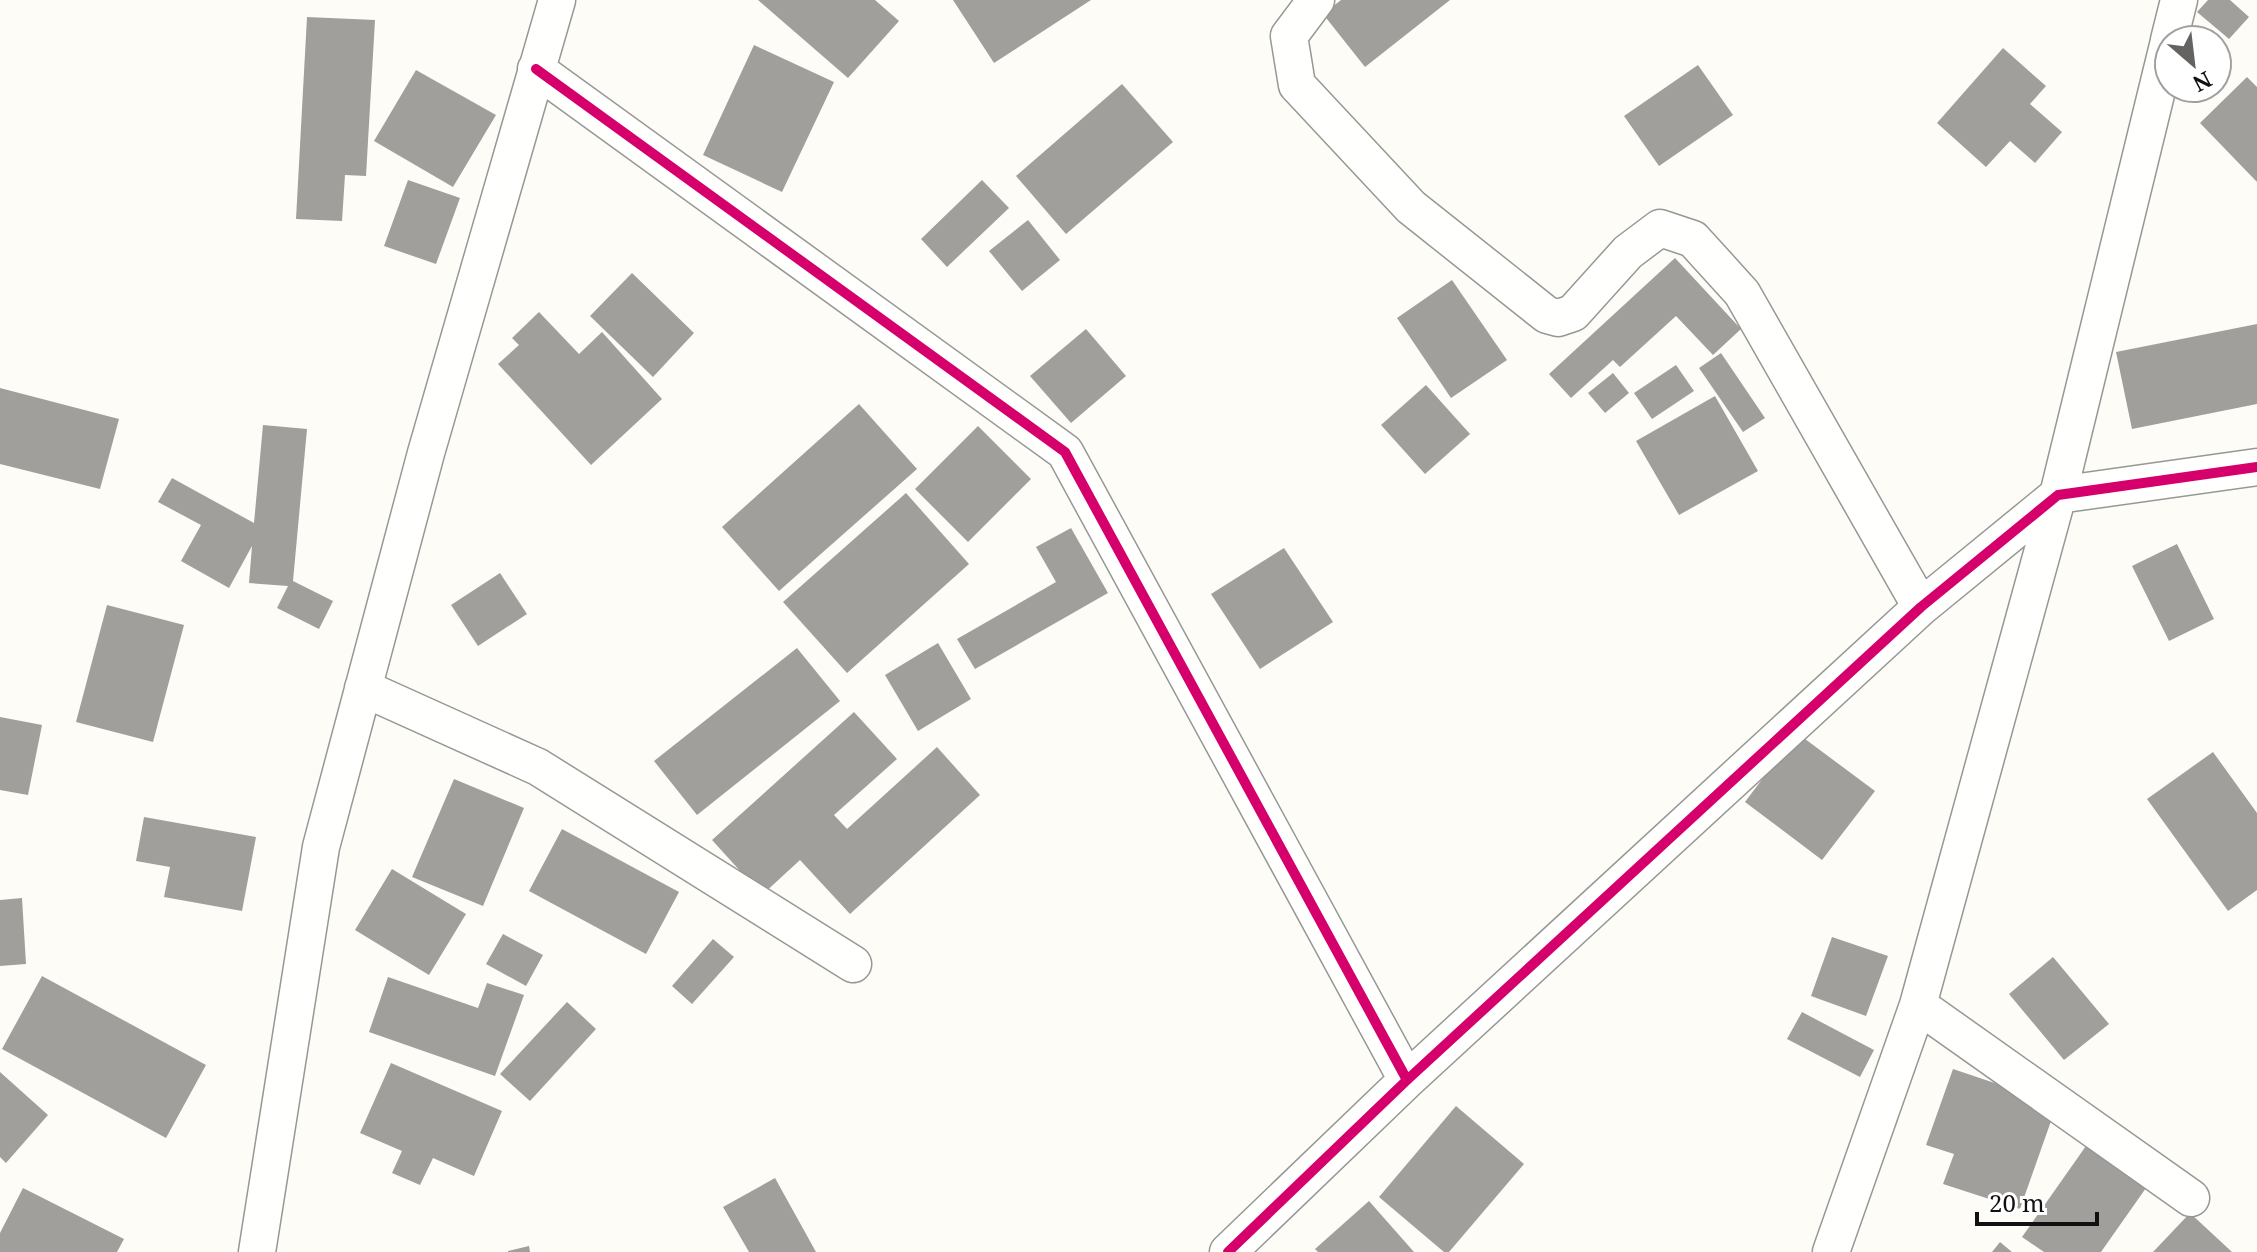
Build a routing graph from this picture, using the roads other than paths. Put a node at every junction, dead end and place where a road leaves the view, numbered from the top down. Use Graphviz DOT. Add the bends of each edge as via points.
graph roads {
  1 [pos="557,0"];
  2 [pos="1316,0"];
  3 [pos="2179,0"];
  4 [pos="2173,24"];
  5 [pos="536,69"];
  6 [pos="2154,104"];
  7 [pos="2257,467"];
  8 [pos="2058,495"];
  9 [pos="1921,607"];
  10 [pos="363,688"];
  11 [pos="853,964"];
  12 [pos="1918,1005"];
  13 [pos="1407,1080"];
  14 [pos="2191,1198"];
  15 [pos="257,1252"];
  16 [pos="1228,1252"];
  17 [pos="1831,1252"];
  1 -- 5 [label="street"];
  2 -- 9 [label="street" via="1289,36 1297,85 1411,207 1547,315 1573,313 1628,252 1660,228 1693,239 1742,293"];
  3 -- 4 [label="street"];
  5 -- 10 [label="street"];
  5 -- 13 [label="street" via="1065,452"];
  6 -- 8 [label="street"];
  7 -- 8 [label="street"];
  8 -- 9 [label="street"];
  8 -- 12 [label="street"];
  9 -- 13 [label="street"];
  10 -- 11 [label="street" via="538,767"];
  10 -- 15 [label="street" via="321,847"];
  12 -- 14 [label="street"];
  12 -- 17 [label="street"];
  13 -- 16 [label="street"];
}
